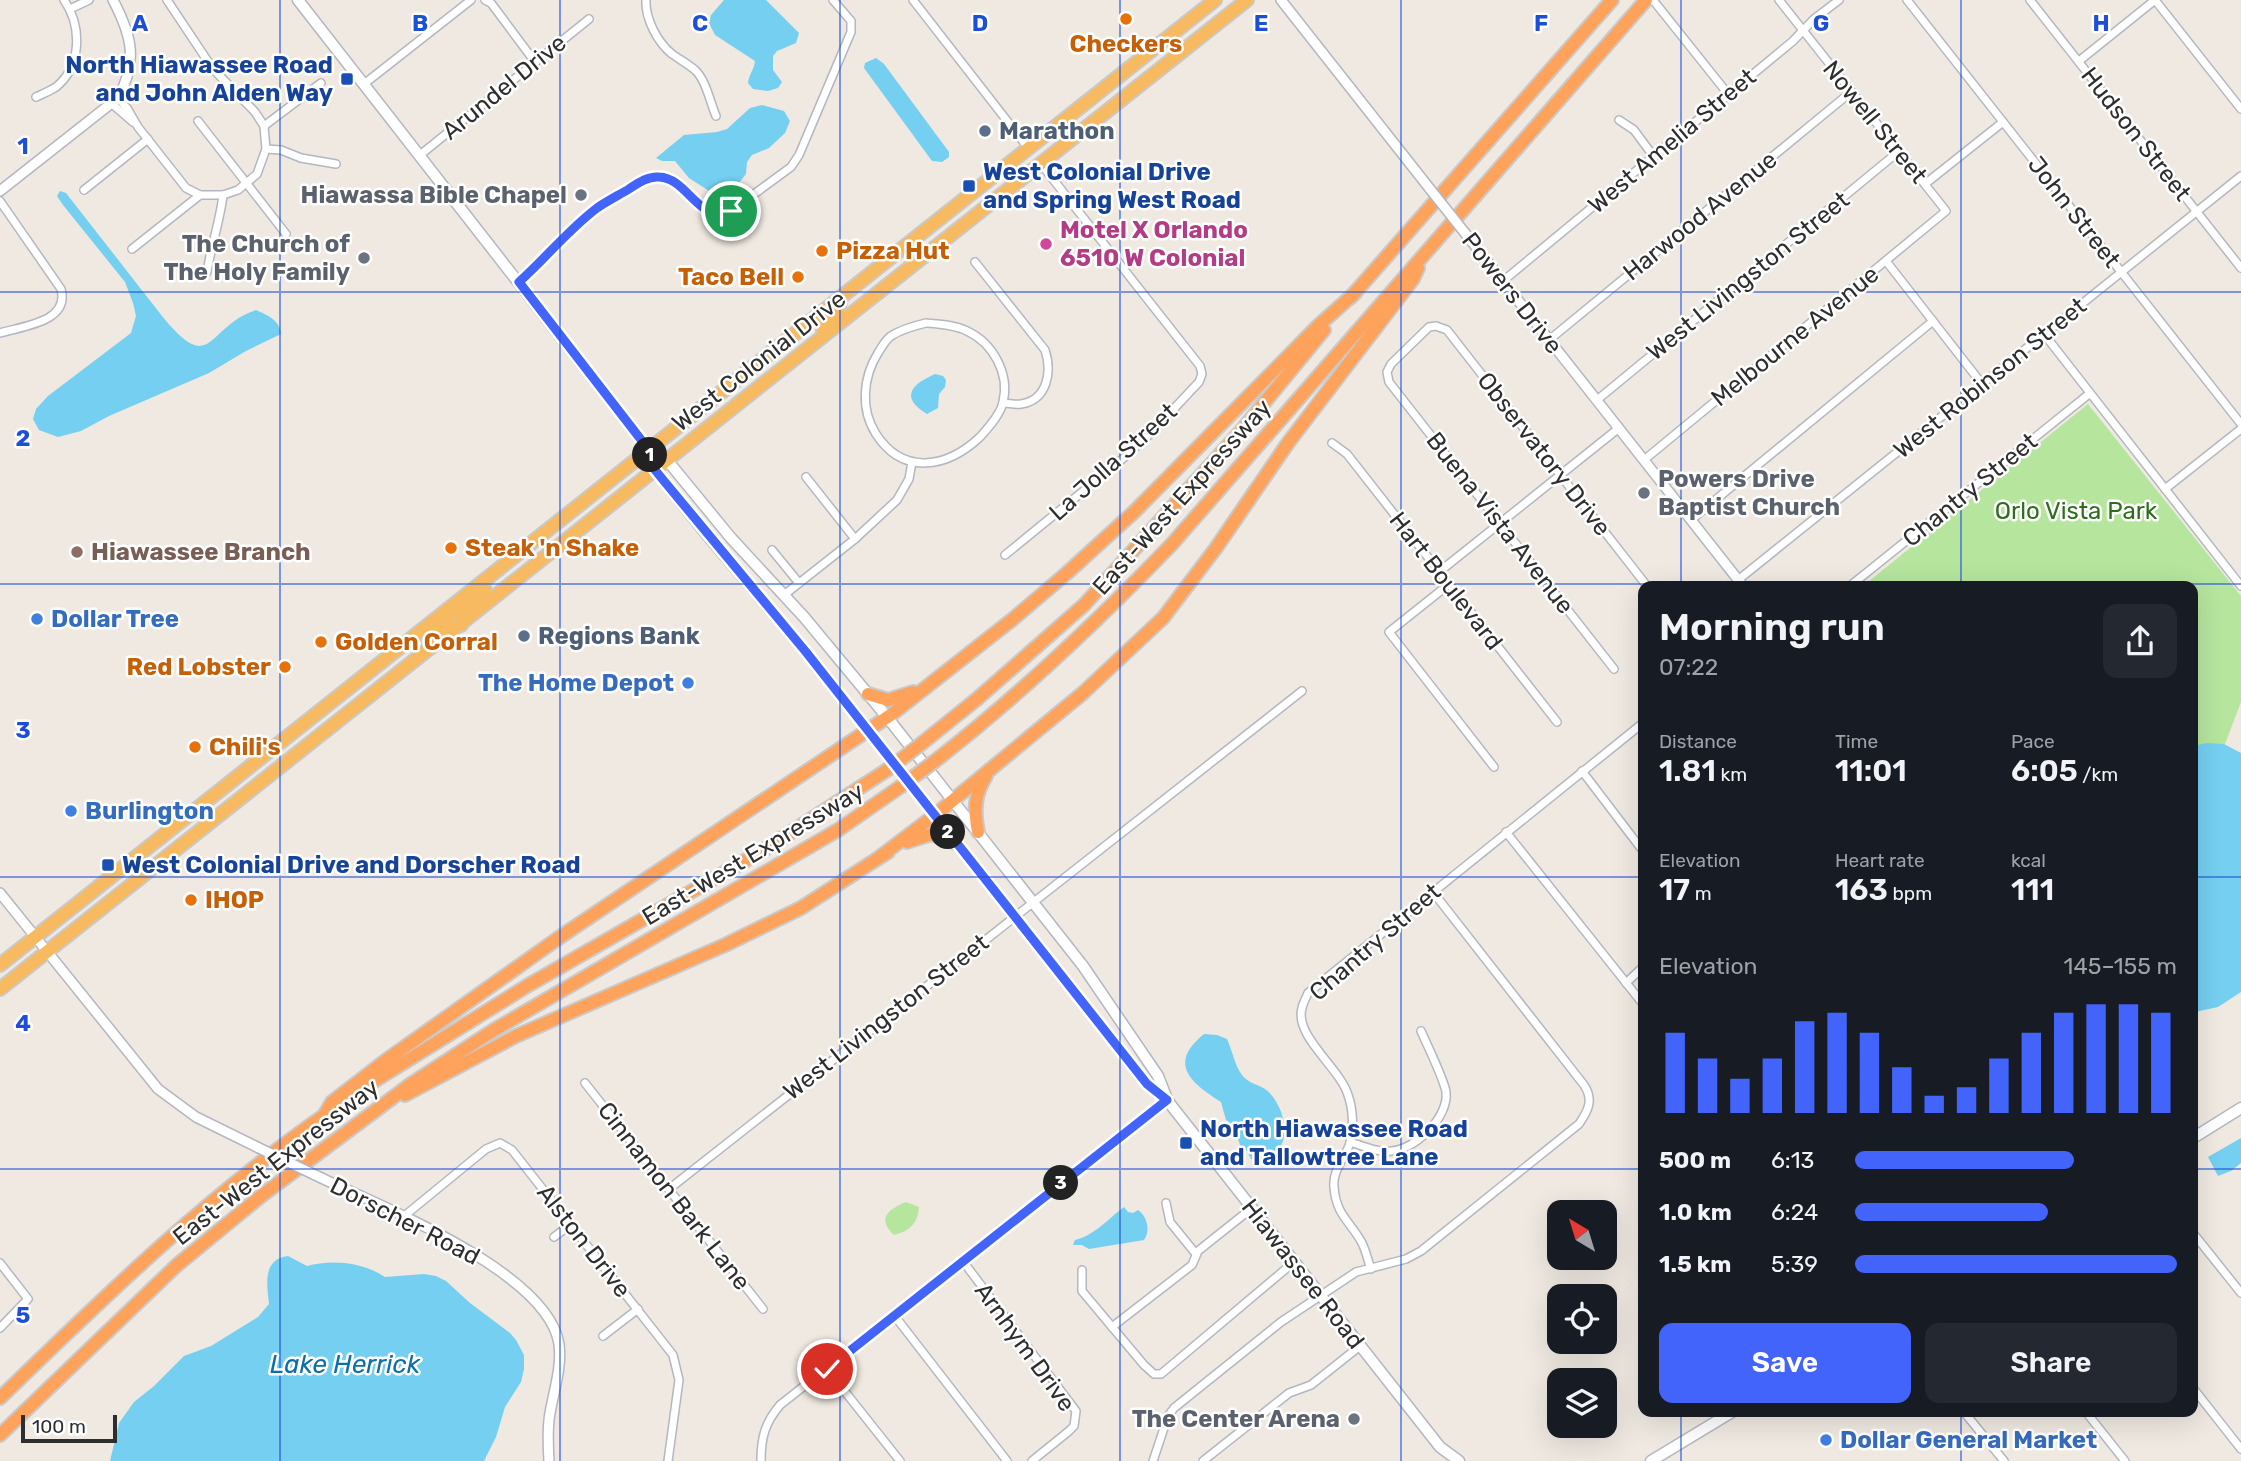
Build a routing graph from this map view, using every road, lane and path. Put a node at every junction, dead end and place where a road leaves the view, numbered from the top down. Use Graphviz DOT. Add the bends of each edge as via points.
graph roads {
  1 [pos="64,0"];
  2 [pos="89,0"];
  3 [pos="113,0"];
  4 [pos="167,0"];
  5 [pos="298,0"];
  6 [pos="471,0"];
  7 [pos="485,0"];
  8 [pos="646,0"];
  9 [pos="833,0"];
  10 [pos="913,0"];
  11 [pos="1215,0"];
  12 [pos="1247,0"];
  13 [pos="1281,0"];
  14 [pos="1612,0"];
  15 [pos="1646,0"];
  16 [pos="1653,0"];
  17 [pos="1779,0"];
  18 [pos="1839,0"];
  19 [pos="1907,0"];
  20 [pos="2030,0"];
  21 [pos="2155,0"];
  22 [pos="70,9"];
  23 [pos="589,19"];
  24 [pos="1803,31"];
  25 [pos="2079,61"];
  26 [pos="535,62"];
  27 [pos="321,83"];
  28 [pos="364,84"];
  29 [pos="1852,92"];
  30 [pos="1728,94"];
  31 [pos="36,97"];
  32 [pos="115,101"];
  33 [pos="1082,106"];
  34 [pos="2241,109"];
  35 [pos="716,116"];
  36 [pos="1619,120"];
  37 [pos="198,121"];
  38 [pos="2003,122"];
  39 [pos="264,126"];
  40 [pos="148,139"];
  41 [pos="266,149"];
  42 [pos="1029,149"];
  43 [pos="1898,152"];
  44 [pos="419,155"];
  45 [pos="1654,157"];
  46 [pos="336,164"];
  47 [pos="1041,164"];
  48 [pos="2241,176"];
  49 [pos="247,184"];
  50 [pos="1925,184"];
  51 [pos="84,190"];
  52 [pos="0,191"];
  53 [pos="200,195"];
  54 [pos="223,195"];
  55 [pos="0,201"];
  56 [pos="987,206"];
  57 [pos="1946,211"];
  58 [pos="2197,211"];
  59 [pos="286,234"];
  60 [pos="132,249"];
  61 [pos="898,252"];
  62 [pos="1423,258"];
  63 [pos="1886,261"];
  64 [pos="975,262"];
  65 [pos="2241,268"];
  66 [pos="207,272"];
  67 [pos="2122,272"];
  68 [pos="1503,281"];
  69 [pos="519,282"];
  70 [pos="1355,293"];
  71 [pos="841,297"];
  72 [pos="860,307"];
  73 [pos="1933,321"];
  74 [pos="0,333"];
  75 [pos="2044,334"];
  76 [pos="1549,340"];
  77 [pos="804,351"];
  78 [pos="1387,376"];
  79 [pos="1982,384"];
  80 [pos="2089,394"];
  81 [pos="1597,400"];
  82 [pos="1003,403"];
  83 [pos="2241,426"];
  84 [pos="1619,428"];
  85 [pos="1332,443"];
  86 [pos="649,450"];
  87 [pos="667,460"];
  88 [pos="1644,460"];
  89 [pos="912,462"];
  90 [pos="655,470"];
  91 [pos="1560,475"];
  92 [pos="806,477"];
  93 [pos="2165,489"];
  94 [pos="1691,520"];
  95 [pos="1499,524"];
  96 [pos="855,539"];
  97 [pos="523,550"];
  98 [pos="772,550"];
  99 [pos="1005,555"];
  100 [pos="1439,572"];
  101 [pos="1643,581"];
  102 [pos="1739,581"];
  103 [pos="1743,581"];
  104 [pos="1856,581"];
  105 [pos="799,583"];
  106 [pos="1448,585"];
  107 [pos="2241,586"];
  108 [pos="784,595"];
  109 [pos="448,609"];
  110 [pos="461,625"];
  111 [pos="411,664"];
  112 [pos="1614,669"];
  113 [pos="926,687"];
  114 [pos="1302,691"];
  115 [pos="868,694"];
  116 [pos="887,717"];
  117 [pos="1557,722"];
  118 [pos="1638,727"];
  119 [pos="868,730"];
  120 [pos="259,760"];
  121 [pos="1494,767"];
  122 [pos="990,771"];
  123 [pos="1582,771"];
  124 [pos="270,775"];
  125 [pos="953,800"];
  126 [pos="935,815"];
  127 [pos="978,832"];
  128 [pos="1506,832"];
  129 [pos="956,843"];
  130 [pos="1638,844"];
  131 [pos="881,856"];
  132 [pos="1433,892"];
  133 [pos="0,893"];
  134 [pos="1033,902"];
  135 [pos="1014,916"];
  136 [pos="34,937"];
  137 [pos="46,953"];
  138 [pos="0,965"];
  139 [pos="1638,972"];
  140 [pos="1626,983"];
  141 [pos="0,989"];
  142 [pos="1638,998"];
  143 [pos="1421,1031"];
  144 [pos="585,1083"];
  145 [pos="391,1100"];
  146 [pos="1167,1100"];
  147 [pos="2241,1108"];
  148 [pos="325,1114"];
  149 [pos="2198,1135"];
  150 [pos="1350,1142"];
  151 [pos="669,1189"];
  152 [pos="1166,1203"];
  153 [pos="1252,1208"];
  154 [pos="403,1217"];
  155 [pos="570,1225"];
  156 [pos="554,1237"];
  157 [pos="2198,1239"];
  158 [pos="1196,1254"];
  159 [pos="961,1260"];
  160 [pos="1294,1262"];
  161 [pos="0,1263"];
  162 [pos="1371,1269"];
  163 [pos="1082,1270"];
  164 [pos="2241,1293"];
  165 [pos="1321,1295"];
  166 [pos="638,1309"];
  167 [pos="764,1309"];
  168 [pos="894,1315"];
  169 [pos="1112,1327"];
  170 [pos="0,1328"];
  171 [pos="603,1336"];
  172 [pos="1360,1346"];
  173 [pos="827,1369"];
  174 [pos="2198,1394"];
  175 [pos="0,1398"];
  176 [pos="1724,1417"];
  177 [pos="1968,1417"];
  178 [pos="2091,1417"];
  179 [pos="0,1435"];
  180 [pos="1440,1447"];
  181 [pos="2241,1449"];
  182 [pos="1653,1459"];
  183 [pos="549,1461"];
  184 [pos="668,1461"];
  185 [pos="761,1461"];
  186 [pos="900,1461"];
  187 [pos="1007,1461"];
  188 [pos="1032,1461"];
  189 [pos="1153,1461"];
  190 [pos="1203,1461"];
  191 [pos="1443,1461"];
  192 [pos="1459,1461"];
  193 [pos="2004,1461"];
  194 [pos="2125,1461"];
  1 -- 22 [label="street"];
  2 -- 22 [label="street"];
  3 -- 32 [label="street" via="126,25 131,61 127,81"];
  4 -- 39 [label="street" via="213,69"];
  5 -- 28 [label="main road, Hiawassee Road"];
  6 -- 28 [label="street"];
  7 -- 26 [label="street"];
  8 -- 35 [label="street" via="648,18 662,44 695,70"];
  9 -- 69 [label="street" via="851,21 851,32 791,167 723,215 701,207 674,181 656,176 646,179 598,207"];
  10 -- 42 [label="street"];
  11 -- 33 [label="highway, West Colonial Drive"];
  12 -- 47 [label="highway, West Colonial Drive"];
  13 -- 68 [label="street, Powers Drive, bridge"];
  14 -- 70 [label="highway, East-West Expressway"];
  15 -- 62 [label="highway, East-West Expressway"];
  16 -- 30 [label="street"];
  17 -- 24 [label="street, Nowell Street"];
  18 -- 24 [label="street, West Amelia Street"];
  19 -- 38 [label="street, John Street"];
  20 -- 25 [label="street, Hudson Street"];
  21 -- 25 [label="street"];
  21 -- 34 [label="street"];
  22 -- 31 [label="street" via="78,34 76,55 56,86"];
  23 -- 26 [label="street, Arundel Drive"];
  24 -- 29 [label="street, Nowell Street"];
  24 -- 30 [label="street, West Amelia Street"];
  25 -- 58 [label="street, Hudson Street"];
  26 -- 44 [label="street, Arundel Drive"];
  27 -- 39 [label="street"];
  28 -- 44 [label="main road, Hiawassee Road"];
  29 -- 43 [label="street, Nowell Street"];
  29 -- 76 [label="street, Harwood Avenue"];
  30 -- 45 [label="street, West Amelia Street"];
  32 -- 40 [label="street" via="127,108"];
  32 -- 52 [label="street"];
  33 -- 42 [label="highway, West Colonial Drive"];
  33 -- 47 [label="highway" via="1044,149"];
  36 -- 45 [label="street" via="1634,130"];
  37 -- 49 [label="street"];
  38 -- 50 [label="street"];
  38 -- 67 [label="street, John Street"];
  39 -- 41 [label="street"];
  40 -- 51 [label="street"];
  40 -- 53 [label="street" via="186,188"];
  41 -- 46 [label="street"];
  41 -- 49 [label="street" via="257,174"];
  42 -- 56 [label="highway" via="1027,162"];
  42 -- 61 [label="highway, West Colonial Drive"];
  43 -- 50 [label="street, Nowell Street"];
  43 -- 81 [label="street, West Livingston Street"];
  44 -- 69 [label="main road, Hiawassee Road"];
  45 -- 68 [label="street, West Amelia Street"];
  47 -- 56 [label="highway, West Colonial Drive"];
  47 -- 99 [label="street, La Jolla Street" via="1202,374 1119,463"];
  48 -- 58 [label="street, West Robinson Street"];
  49 -- 54 [label="street"];
  49 -- 59 [label="street"];
  50 -- 57 [label="street, Nowell Street"];
  53 -- 54 [label="street"];
  53 -- 60 [label="street"];
  54 -- 66 [label="street"];
  55 -- 74 [label="street" via="61,289 63,302 50,318"];
  56 -- 72 [label="highway, West Colonial Drive"];
  57 -- 63 [label="street, Melbourne Avenue"];
  58 -- 65 [label="street, Hudson Street"];
  58 -- 67 [label="street, West Robinson Street"];
  61 -- 71 [label="highway, West Colonial Drive"];
  61 -- 72 [label="highway" via="866,289"];
  62 -- 122 [label="highway" via="1413,279 1163,618"];
  62 -- 145 [label="highway, East-West Expressway, bridge" via="1172,544 1107,613 995,714 838,830 494,1030"];
  63 -- 73 [label="street"];
  63 -- 88 [label="street, Melbourne Avenue"];
  64 -- 82 [label="street" via="1045,350 1049,363 1049,378 1032,399 1022,404"];
  67 -- 75 [label="street, West Robinson Street"];
  67 -- 83 [label="street, John Street"];
  68 -- 76 [label="street, Powers Drive"];
  69 -- 86 [label="main road, Hiawassee Road"];
  70 -- 113 [label="highway" via="1096,547"];
  70 -- 148 [label="highway, East-West Expressway, bridge" via="1241,431 1084,605 922,744 762,851 527,986"];
  71 -- 77 [label="highway" via="838,312"];
  71 -- 86 [label="highway, West Colonial Drive"];
  72 -- 77 [label="highway, West Colonial Drive"];
  73 -- 79 [label="street"];
  73 -- 94 [label="street"];
  75 -- 79 [label="street, West Robinson Street"];
  75 -- 80 [label="street"];
  76 -- 81 [label="street, Powers Drive"];
  77 -- 87 [label="highway, West Colonial Drive"];
  78 -- 91 [label="street, Observatory Drive" via="1391,363 1425,330 1436,326 1447,330"];
  78 -- 95 [label="street, Buena Vista Avenue"];
  79 -- 103 [label="street, West Robinson Street"];
  80 -- 93 [label="street"];
  80 -- 104 [label="street, Chantry Street"];
  81 -- 84 [label="street, Powers Drive"];
  82 -- 89 [label="street" via="989,428 951,458 930,464"];
  82 -- 89 [label="street" via="1000,365 979,338 965,330 926,323 888,338 868,373 864,392 867,412 884,446"];
  83 -- 93 [label="street"];
  84 -- 88 [label="street, Powers Drive"];
  84 -- 91 [label="street"];
  85 -- 100 [label="street, Hart Boulevard" via="1347,454"];
  86 -- 87 [label="main road, Hiawassee Road"];
  86 -- 90 [label="main road, Hiawassee Road"];
  86 -- 97 [label="highway, West Colonial Drive"];
  87 -- 90 [label="highway, West Colonial Drive"];
  87 -- 108 [label="main road, Hiawassee Road"];
  88 -- 94 [label="street, Powers Drive"];
  89 -- 96 [label="street" via="905,490"];
  90 -- 110 [label="highway, West Colonial Drive"];
  90 -- 119 [label="main road, Hiawassee Road"];
  91 -- 95 [label="street"];
  91 -- 101 [label="street, Observatory Drive"];
  92 -- 96 [label="street"];
  93 -- 107 [label="street"];
  94 -- 102 [label="street, Powers Drive"];
  95 -- 100 [label="street"];
  95 -- 112 [label="street, Buena Vista Avenue"];
  96 -- 105 [label="street"];
  97 -- 109 [label="highway, West Colonial Drive"];
  97 -- 110 [label="highway" via="519,561 463,609"];
  98 -- 105 [label="street"];
  100 -- 106 [label="street, Hart Boulevard"];
  105 -- 108 [label="street"];
  106 -- 117 [label="street, Hart Boulevard"];
  106 -- 121 [label="street" via="1389,632"];
  108 -- 115 [label="main road, Hiawassee Road"];
  109 -- 111 [label="highway" via="447,623"];
  109 -- 120 [label="highway, West Colonial Drive"];
  110 -- 111 [label="highway, West Colonial Drive"];
  111 -- 124 [label="highway, West Colonial Drive"];
  113 -- 115 [label="highway" via="888,700"];
  113 -- 116 [label="highway"];
  114 -- 134 [label="street, West Livingston Street"];
  115 -- 116 [label="main road, Hiawassee Road"];
  116 -- 119 [label="highway"];
  116 -- 125 [label="main road, Hiawassee Road"];
  118 -- 123 [label="street, Chantry Street"];
  119 -- 126 [label="main road, Hiawassee Road"];
  119 -- 148 [label="highway" via="458,1008 332,1102"];
  120 -- 124 [label="highway"];
  120 -- 136 [label="highway, West Colonial Drive"];
  122 -- 125 [label="highway"];
  122 -- 127 [label="highway" via="977,793"];
  123 -- 128 [label="street, Chantry Street"];
  123 -- 130 [label="street"];
  124 -- 137 [label="highway, West Colonial Drive"];
  125 -- 126 [label="highway"];
  125 -- 127 [label="main road, Hiawassee Road"];
  126 -- 129 [label="main road, Hiawassee Road"];
  126 -- 131 [label="highway"];
  127 -- 134 [label="main road, Hiawassee Road"];
  128 -- 132 [label="street, Chantry Street"];
  128 -- 140 [label="street"];
  129 -- 131 [label="highway" via="924,835"];
  129 -- 135 [label="main road, Hiawassee Road"];
  131 -- 145 [label="highway" via="801,908 516,1036 413,1093"];
  132 -- 150 [label="street, Chantry Street" via="1308,993 1301,1010 1305,1032 1349,1096 1353,1115"];
  132 -- 162 [label="street" via="1584,1085 1590,1102 1579,1124 1420,1251"];
  133 -- 136 [label="street, Dorscher Road"];
  134 -- 135 [label="street, West Livingston Street"];
  134 -- 146 [label="main road, Hiawassee Road" via="1122,1021 1158,1076"];
  135 -- 146 [label="main road, Hiawassee Road" via="1147,1084"];
  135 -- 151 [label="street, West Livingston Street"];
  136 -- 137 [label="street, Dorscher Road"];
  136 -- 138 [label="highway, West Colonial Drive"];
  137 -- 141 [label="highway, West Colonial Drive"];
  137 -- 154 [label="street, Dorscher Road, bridge" via="158,1089 196,1117"];
  139 -- 140 [label="street"];
  140 -- 142 [label="street"];
  143 -- 150 [label="street" via="1446,1091 1437,1122 1396,1151"];
  144 -- 151 [label="street, Cinnamon Bark Lane"];
  145 -- 179 [label="highway, East-West Expressway" via="176,1266"];
  146 -- 153 [label="main road, Hiawassee Road"];
  146 -- 159 [label="street"];
  147 -- 149 [label="main road"];
  148 -- 175 [label="highway, East-West Expressway" via="165,1242"];
  150 -- 162 [label="street, Chantry Street" via="1335,1174 1336,1205 1362,1243"];
  151 -- 167 [label="street, Cinnamon Bark Lane"];
  152 -- 158 [label="street" via="1170,1222"];
  153 -- 158 [label="street"];
  153 -- 160 [label="main road, Hiawassee Road"];
  154 -- 155 [label="street, Alston Drive" via="486,1149 500,1143 512,1150"];
  154 -- 183 [label="street, Dorscher Road" via="471,1251 532,1296 551,1320 559,1354 549,1415"];
  155 -- 156 [label="street"];
  155 -- 166 [label="street, Alston Drive"];
  157 -- 164 [label="street"];
  158 -- 169 [label="street" via="1192,1265"];
  159 -- 168 [label="street"];
  159 -- 188 [label="street, Arnhym Drive" via="1076,1411 1074,1426"];
  160 -- 165 [label="main road, Hiawassee Road"];
  160 -- 169 [label="street" via="1161,1374 1144,1365"];
  161 -- 170 [label="street" via="28,1299"];
  162 -- 165 [label="street" via="1356,1272"];
  163 -- 169 [label="street" via="1082,1291"];
  165 -- 172 [label="main road, Hiawassee Road"];
  165 -- 189 [label="street" via="1174,1408"];
  166 -- 171 [label="street"];
  166 -- 184 [label="street, Alston Drive" via="677,1366"];
  168 -- 173 [label="street"];
  168 -- 187 [label="street"];
  172 -- 180 [label="main road, Hiawassee Road"];
  172 -- 190 [label="street" via="1311,1385 1289,1393"];
  173 -- 185 [label="street" via="767,1420"];
  173 -- 186 [label="street"];
  174 -- 181 [label="street"];
  176 -- 182 [label="main road"];
  177 -- 193 [label="street"];
  178 -- 194 [label="street"];
  180 -- 191 [label="main road, Hiawassee Road"];
  180 -- 192 [label="main road, Hiawassee Road"];
}
